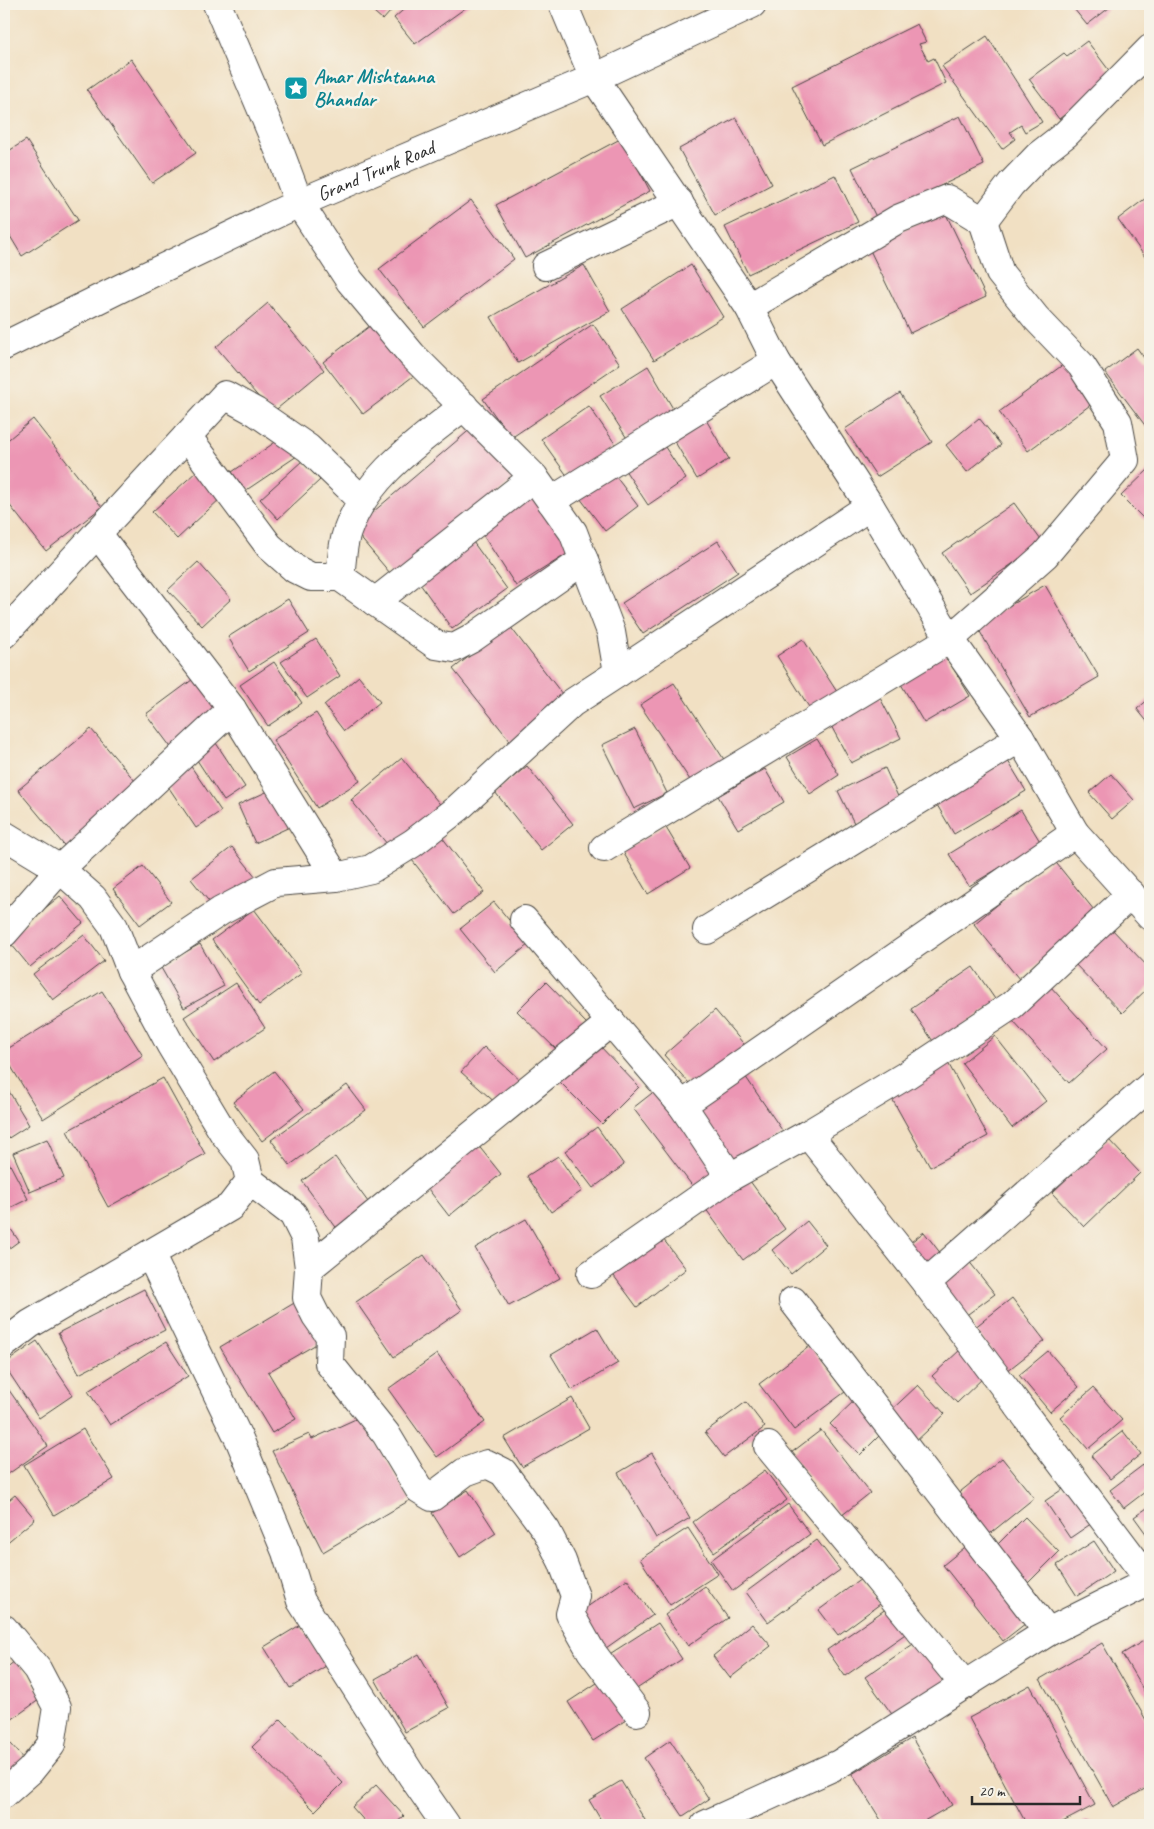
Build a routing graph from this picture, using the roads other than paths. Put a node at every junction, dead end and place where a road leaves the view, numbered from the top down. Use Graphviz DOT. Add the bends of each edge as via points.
graph roads {
  1 [pos="217,4"];
  2 [pos="563,4"];
  3 [pos="752,4"];
  4 [pos="1150,49"];
  5 [pos="594,78"];
  6 [pos="679,202"];
  7 [pos="299,203"];
  8 [pos="983,222"];
  9 [pos="546,266"];
  10 [pos="749,308"];
  11 [pos="4,346"];
  12 [pos="776,361"];
  13 [pos="464,406"];
  14 [pos="187,436"];
  15 [pos="534,478"];
  16 [pos="362,500"];
  17 [pos="551,501"];
  18 [pos="870,506"];
  19 [pos="97,533"];
  20 [pos="584,560"];
  21 [pos="340,577"];
  22 [pos="375,602"];
  23 [pos="4,634"];
  24 [pos="950,639"];
  25 [pos="618,673"];
  26 [pos="232,709"];
  27 [pos="1020,738"];
  28 [pos="1075,833"];
  29 [pos="4,835"];
  30 [pos="604,848"];
  31 [pos="60,869"];
  32 [pos="336,877"];
  33 [pos="1131,894"];
  34 [pos="1150,916"];
  35 [pos="524,920"];
  36 [pos="707,930"];
  37 [pos="4,933"];
  38 [pos="131,971"];
  39 [pos="611,1022"];
  40 [pos="1150,1086"];
  41 [pos="682,1105"];
  42 [pos="808,1134"];
  43 [pos="730,1177"];
  44 [pos="250,1181"];
  45 [pos="150,1254"];
  46 [pos="309,1268"];
  47 [pos="591,1274"];
  48 [pos="926,1283"];
  49 [pos="793,1301"];
  50 [pos="4,1344"];
  51 [pos="768,1446"];
  52 [pos="1150,1581"];
  53 [pos="4,1629"];
  54 [pos="1048,1632"];
  55 [pos="965,1685"];
  56 [pos="637,1712"];
  57 [pos="4,1794"];
  58 [pos="446,1825"];
  59 [pos="705,1825"];
  1 -- 7 [label="street"];
  2 -- 5 [label="street"];
  3 -- 5 [label="street, Grand Trunk Road"];
  4 -- 8 [label="street" via="1011,184"];
  5 -- 6 [label="street"];
  5 -- 7 [label="street, Grand Trunk Road"];
  6 -- 9 [label="street"];
  6 -- 10 [label="street"];
  7 -- 11 [label="street, Grand Trunk Road"];
  7 -- 13 [label="street" via="350,281 412,355"];
  8 -- 10 [label="street" via="947,199 898,219"];
  8 -- 24 [label="street" via="1000,272 1036,318 1081,365 1118,422 1125,460 1045,555"];
  10 -- 12 [label="street"];
  12 -- 17 [label="street"];
  12 -- 18 [label="street"];
  13 -- 15 [label="street"];
  13 -- 16 [label="street" via="395,461"];
  14 -- 16 [label="street" via="224,395 256,412 308,448"];
  14 -- 19 [label="street"];
  14 -- 21 [label="street" via="238,507 294,569 310,577"];
  15 -- 17 [label="street"];
  15 -- 22 [label="street"];
  16 -- 21 [label="street" via="347,532"];
  17 -- 20 [label="street" via="573,532"];
  18 -- 24 [label="street"];
  18 -- 25 [label="street"];
  19 -- 23 [label="street"];
  19 -- 26 [label="street"];
  20 -- 22 [label="street" via="454,648 436,645"];
  20 -- 25 [label="street" via="611,632"];
  21 -- 22 [label="street"];
  24 -- 27 [label="street"];
  24 -- 30 [label="street"];
  25 -- 32 [label="street" via="572,703 458,808 413,843 371,869"];
  26 -- 31 [label="street"];
  26 -- 32 [label="street"];
  27 -- 28 [label="street"];
  27 -- 36 [label="street"];
  28 -- 33 [label="street"];
  28 -- 41 [label="street"];
  29 -- 31 [label="street"];
  31 -- 37 [label="street"];
  31 -- 38 [label="street" via="92,898 114,927"];
  32 -- 38 [label="street" via="276,882 221,910"];
  33 -- 34 [label="street"];
  33 -- 42 [label="street" via="1012,1005"];
  35 -- 39 [label="street"];
  38 -- 44 [label="street" via="223,1132 245,1160"];
  39 -- 41 [label="street"];
  39 -- 46 [label="street"];
  40 -- 48 [label="street"];
  41 -- 43 [label="street"];
  42 -- 43 [label="street"];
  42 -- 48 [label="street"];
  43 -- 47 [label="street"];
  44 -- 45 [label="street" via="230,1207"];
  44 -- 46 [label="street" via="293,1214 305,1238"];
  45 -- 50 [label="street" via="30,1324"];
  45 -- 58 [label="street" via="240,1441 286,1552 301,1601"];
  46 -- 56 [label="street" via="307,1298 330,1336 329,1363 386,1434 419,1489 432,1497 465,1472 487,1464 502,1472 546,1530 562,1561 575,1596 570,1614 591,1650"];
  48 -- 52 [label="street"];
  49 -- 54 [label="street"];
  51 -- 55 [label="street"];
  52 -- 54 [label="street"];
  53 -- 57 [label="street" via="37,1669 57,1707 51,1745 30,1771"];
  54 -- 55 [label="street"];
  55 -- 59 [label="street" via="839,1764"];
}
